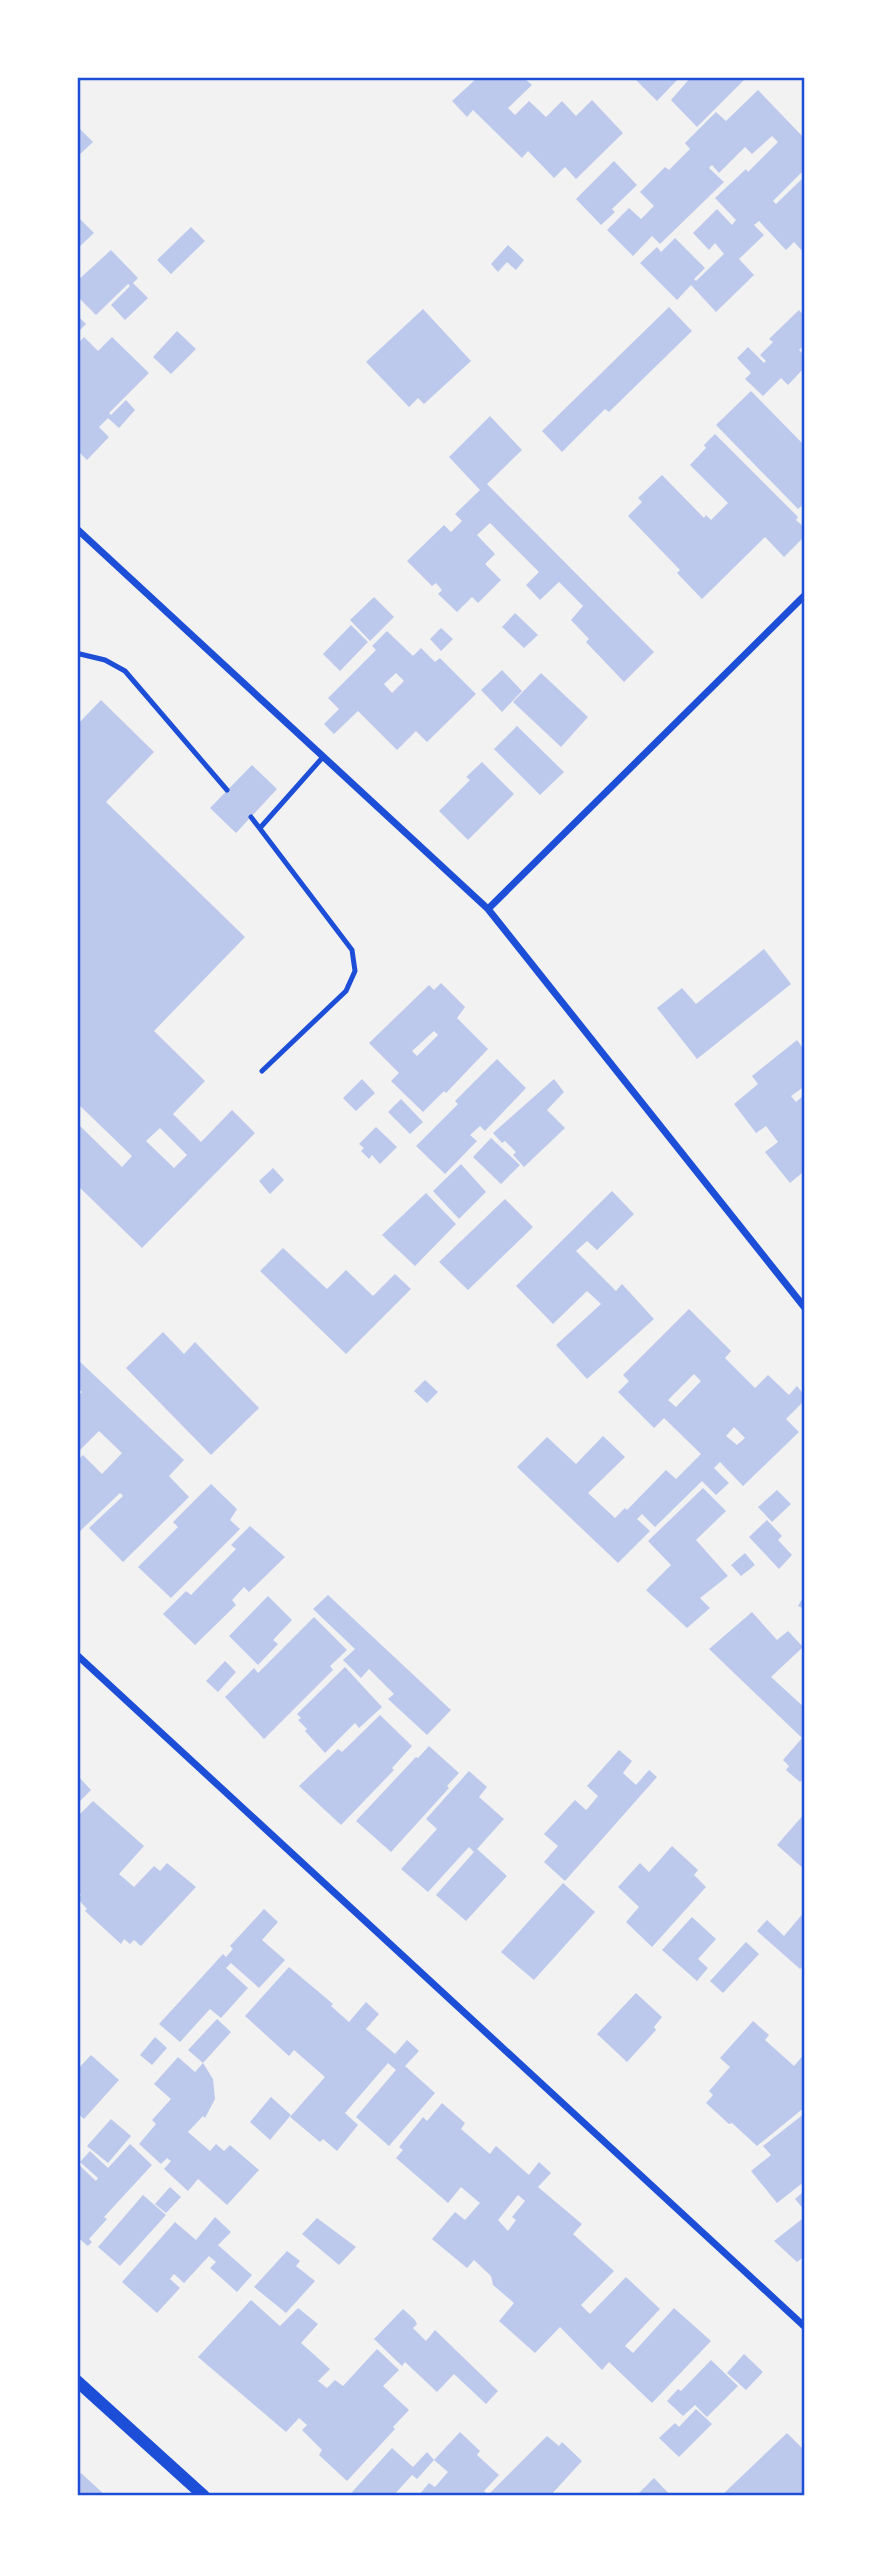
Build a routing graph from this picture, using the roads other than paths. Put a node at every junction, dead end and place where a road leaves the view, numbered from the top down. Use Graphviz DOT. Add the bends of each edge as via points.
graph roads {
  1 [pos="77,529"];
  2 [pos="805,595"];
  3 [pos="77,656"];
  4 [pos="323,757"];
  5 [pos="227,790"];
  6 [pos="251,817"];
  7 [pos="260,828"];
  8 [pos="488,909"];
  9 [pos="262,1071"];
  10 [pos="805,1308"];
  11 [pos="77,1655"];
  12 [pos="805,2328"];
  13 [pos="77,2381"];
  14 [pos="204,2496"];
  1 -- 4 [label="street"];
  2 -- 8 [label="street"];
  3 -- 5 [label="lane" via="105,660 125,671"];
  4 -- 7 [label="lane"];
  4 -- 8 [label="street"];
  6 -- 7 [label="lane"];
  7 -- 9 [label="lane" via="352,950 355,971 346,991"];
  8 -- 10 [label="street"];
  11 -- 12 [label="street"];
  13 -- 14 [label="street"];
}
